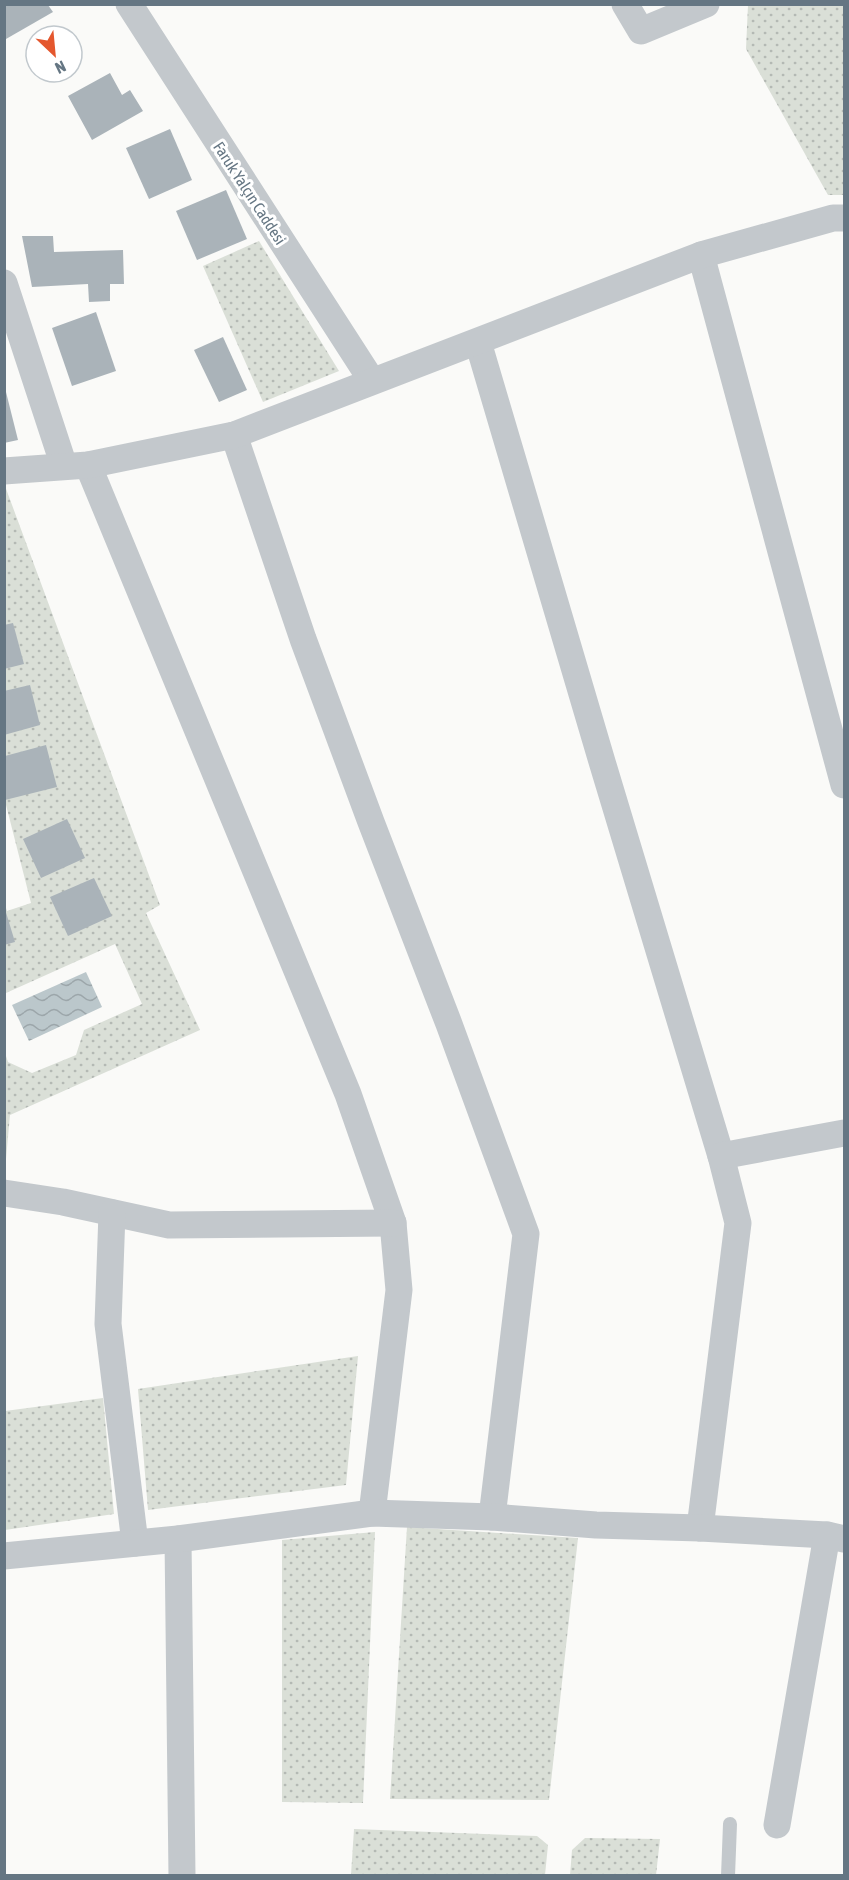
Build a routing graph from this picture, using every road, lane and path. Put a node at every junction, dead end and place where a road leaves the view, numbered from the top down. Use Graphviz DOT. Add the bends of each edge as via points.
graph roads {
  1 [pos="129,4"];
  2 [pos="625,4"];
  3 [pos="706,4"];
  4 [pos="844,218"];
  5 [pos="701,255"];
  6 [pos="4,283"];
  7 [pos="478,342"];
  8 [pos="372,381"];
  9 [pos="234,435"];
  10 [pos="76,466"];
  11 [pos="4,471"];
  12 [pos="844,785"];
  13 [pos="844,1133"];
  14 [pos="721,1156"];
  15 [pos="4,1193"];
  16 [pos="112,1213"];
  17 [pos="393,1223"];
  18 [pos="372,1513"];
  19 [pos="492,1517"];
  20 [pos="700,1528"];
  21 [pos="836,1537"];
  22 [pos="178,1539"];
  23 [pos="135,1543"];
  24 [pos="4,1556"];
  25 [pos="730,1824"];
  26 [pos="777,1825"];
  27 [pos="182,1875"];
  28 [pos="728,1875"];
  1 -- 8 [label="street, Faruk Yalçın Caddesi"];
  2 -- 3 [label="street" via="641,31"];
  4 -- 5 [label="street"];
  5 -- 7 [label="street"];
  5 -- 12 [label="street"];
  6 -- 10 [label="street"];
  7 -- 8 [label="street"];
  7 -- 14 [label="street"];
  8 -- 9 [label="street"];
  9 -- 10 [label="street"];
  9 -- 19 [label="street" via="303,639 526,1234"];
  10 -- 11 [label="street"];
  10 -- 17 [label="street" via="348,1094"];
  13 -- 14 [label="street"];
  14 -- 20 [label="street" via="738,1223"];
  15 -- 16 [label="street"];
  16 -- 17 [label="street" via="169,1225"];
  16 -- 23 [label="street" via="108,1324"];
  17 -- 18 [label="street" via="399,1290"];
  18 -- 19 [label="street"];
  18 -- 22 [label="street"];
  19 -- 20 [label="street"];
  20 -- 21 [label="street"];
  21 -- 26 [label="street"];
  22 -- 23 [label="street"];
  22 -- 27 [label="street"];
  23 -- 24 [label="street"];
  25 -- 28 [label="lane"];
}
